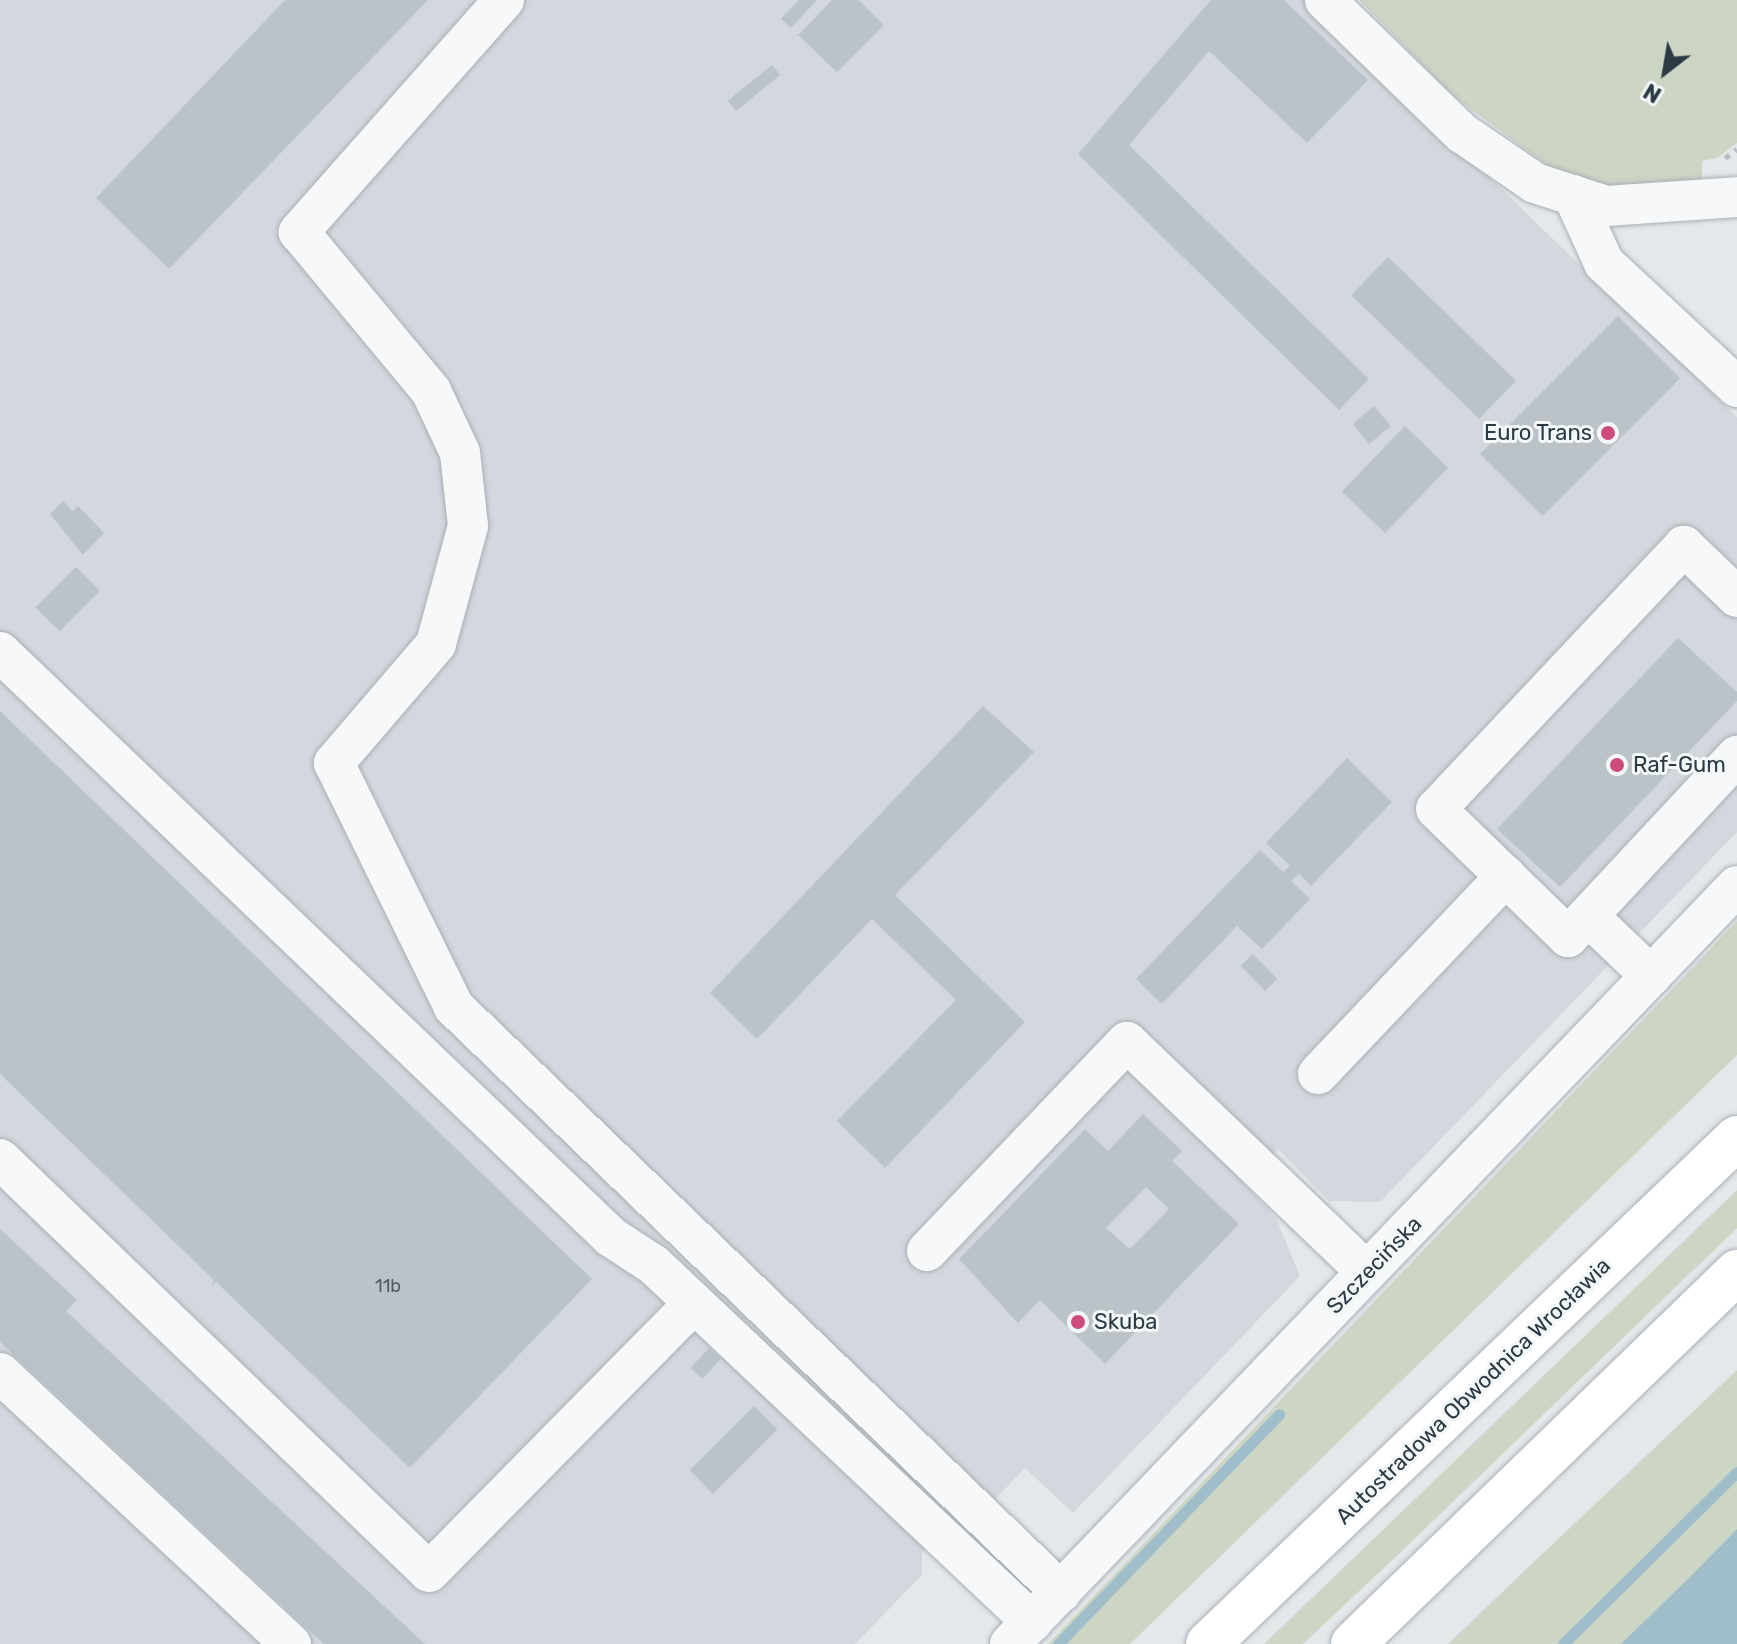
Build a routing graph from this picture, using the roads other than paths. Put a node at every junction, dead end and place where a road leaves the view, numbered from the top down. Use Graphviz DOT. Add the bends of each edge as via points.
graph roads {
  1 [pos="504,0"];
  2 [pos="1325,0"];
  3 [pos="1573,195"];
  4 [pos="1737,197"];
  5 [pos="1737,387"];
  6 [pos="1737,597"];
  7 [pos="0,652"];
  8 [pos="1737,756"];
  9 [pos="1506,876"];
  10 [pos="1737,886"];
  11 [pos="1588,916"];
  12 [pos="1651,976"];
  13 [pos="1318,1074"];
  14 [pos="1737,1138"];
  15 [pos="0,1159"];
  16 [pos="927,1251"];
  17 [pos="1367,1272"];
  18 [pos="1737,1272"];
  19 [pos="693,1304"];
  20 [pos="1737,1306"];
  21 [pos="1642,1367"];
  22 [pos="0,1373"];
  23 [pos="1061,1592"];
  24 [pos="1021,1633"];
  25 [pos="291,1644"];
  26 [pos="1208,1644"];
  27 [pos="1353,1644"];
  1 -- 23 [label="street" via="299,232 431,391 460,453 468,526 436,644 334,763 454,1007"];
  2 -- 3 [label="street" via="1462,133 1535,183"];
  3 -- 4 [label="street" via="1606,206"];
  3 -- 5 [label="street" via="1604,263"];
  6 -- 9 [label="street" via="1684,546 1436,809"];
  7 -- 19 [label="street" via="611,1237 654,1265"];
  8 -- 11 [label="street"];
  9 -- 11 [label="street" via="1568,937"];
  9 -- 13 [label="street"];
  10 -- 12 [label="street, Szczecińska"];
  11 -- 12 [label="street"];
  12 -- 17 [label="street, Szczecińska"];
  14 -- 26 [label="highway, Autostradowa Obwodnica Wrocławia"];
  15 -- 19 [label="street" via="429,1572"];
  16 -- 17 [label="street" via="1127,1042"];
  17 -- 23 [label="street, Szczecińska"];
  18 -- 21 [label="highway"];
  19 -- 24 [label="street"];
  20 -- 21 [label="highway"];
  21 -- 27 [label="highway"];
  22 -- 25 [label="street"];
  23 -- 24 [label="street, Szczecińska"];
}
